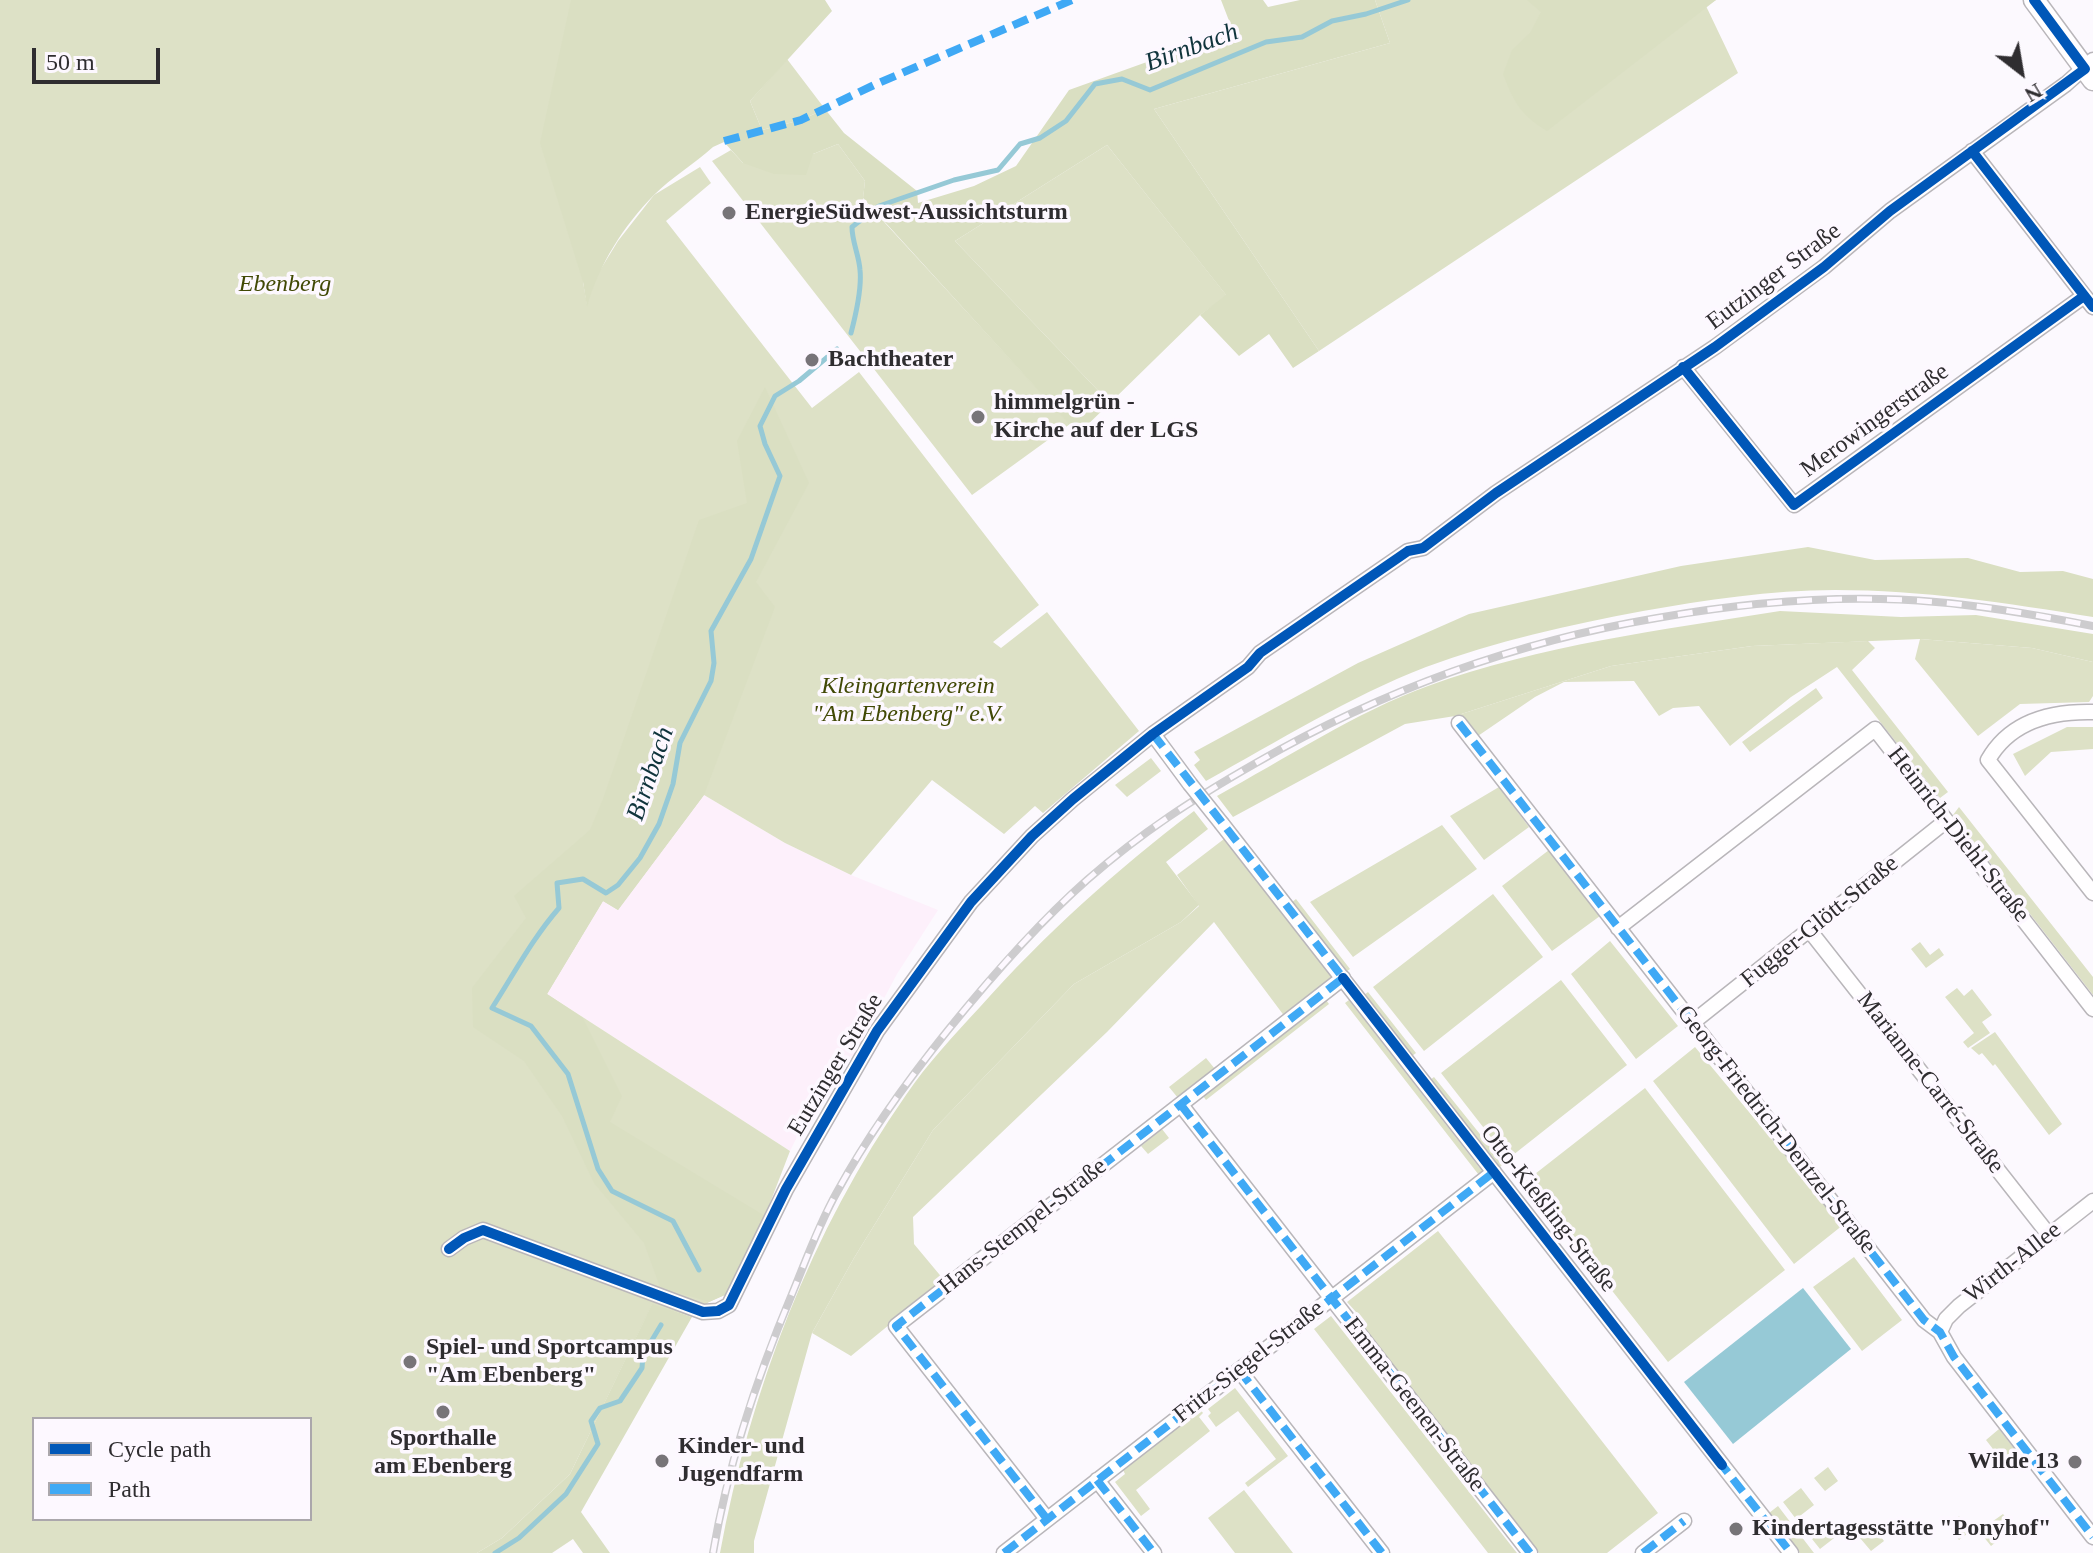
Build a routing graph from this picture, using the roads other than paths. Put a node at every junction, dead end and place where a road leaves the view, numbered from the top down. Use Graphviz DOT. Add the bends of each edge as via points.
graph roads {
  1 [pos="2034,0"];
  2 [pos="2090,70"];
  3 [pos="1972,151"];
  4 [pos="2089,302"];
  5 [pos="1683,367"];
  6 [pos="2093,712"];
  7 [pos="1459,723"];
  8 [pos="1153,734"];
  9 [pos="1946,821"];
  10 [pos="2093,893"];
  11 [pos="1618,928"];
  12 [pos="1810,931"];
  13 [pos="1343,978"];
  14 [pos="2093,1009"];
  15 [pos="1692,1023"];
  16 [pos="1181,1105"];
  17 [pos="1494,1172"];
  18 [pos="2093,1201"];
  19 [pos="2049,1235"];
  20 [pos="449,1249"];
  21 [pos="1331,1298"];
  22 [pos="1940,1332"];
  23 [pos="1239,1370"];
  24 [pos="1097,1480"];
  25 [pos="1047,1519"];
  26 [pos="1684,1521"];
  27 [pos="2093,1537"];
  28 [pos="1004,1553"];
  29 [pos="1154,1553"];
  30 [pos="1382,1553"];
  31 [pos="1530,1553"];
  32 [pos="1643,1553"];
  33 [pos="1791,1553"];
  1 -- 2 [label="street"];
  2 -- 3 [label="street, Eutzinger Straße"];
  3 -- 4 [label="street"];
  3 -- 5 [label="street, Eutzinger Straße" via="1824,267"];
  4 -- 5 [label="street, Merowingerstraße" via="1794,505"];
  5 -- 8 [label="street, Eutzinger Straße" via="1423,548 1408,551 1260,653"];
  6 -- 10 [label="street" via="2034,720 2004,737 1988,760"];
  7 -- 11 [label="street, Georg-Friedrich-Dentzel-Straße"];
  8 -- 13 [label="street, Otto-Kießling-Straße, bridge"];
  8 -- 20 [label="street, Eutzinger Straße" via="1032,836 939,945 845,1084 729,1305 703,1312 483,1230"];
  9 -- 11 [label="street, Heinrich-Diehl-Straße" via="1875,729"];
  9 -- 12 [label="street, Fugger-Glött-Straße"];
  9 -- 14 [label="street, Heinrich-Diehl-Straße"];
  11 -- 15 [label="street, Georg-Friedrich-Dentzel-Straße"];
  12 -- 15 [label="street, Fugger-Glött-Straße"];
  12 -- 19 [label="street, Marianne-Carré-Straße"];
  13 -- 16 [label="street, Hans-Stempel-Straße"];
  13 -- 17 [label="street, Otto-Kießling-Straße"];
  15 -- 22 [label="street, Georg-Friedrich-Dentzel-Straße" via="1924,1320"];
  16 -- 21 [label="street, Emma-Geenen-Straße"];
  16 -- 25 [label="street, Hans-Stempel-Straße" via="896,1326"];
  17 -- 21 [label="street, Fritz-Siegel-Straße"];
  17 -- 33 [label="street, Otto-Kießling-Straße"];
  18 -- 19 [label="street, Wirth-Allee"];
  19 -- 22 [label="street, Wirth-Allee" via="1959,1306"];
  21 -- 23 [label="street, Fritz-Siegel-Straße"];
  21 -- 31 [label="street, Emma-Geenen-Straße"];
  22 -- 27 [label="street, Georg-Friedrich-Dentzel-Straße"];
  23 -- 24 [label="street, Fritz-Siegel-Straße"];
  23 -- 30 [label="street"];
  24 -- 25 [label="street, Fritz-Siegel-Straße"];
  24 -- 29 [label="street"];
  25 -- 28 [label="street, Fritz-Siegel-Straße"];
  26 -- 32 [label="street"];
}
